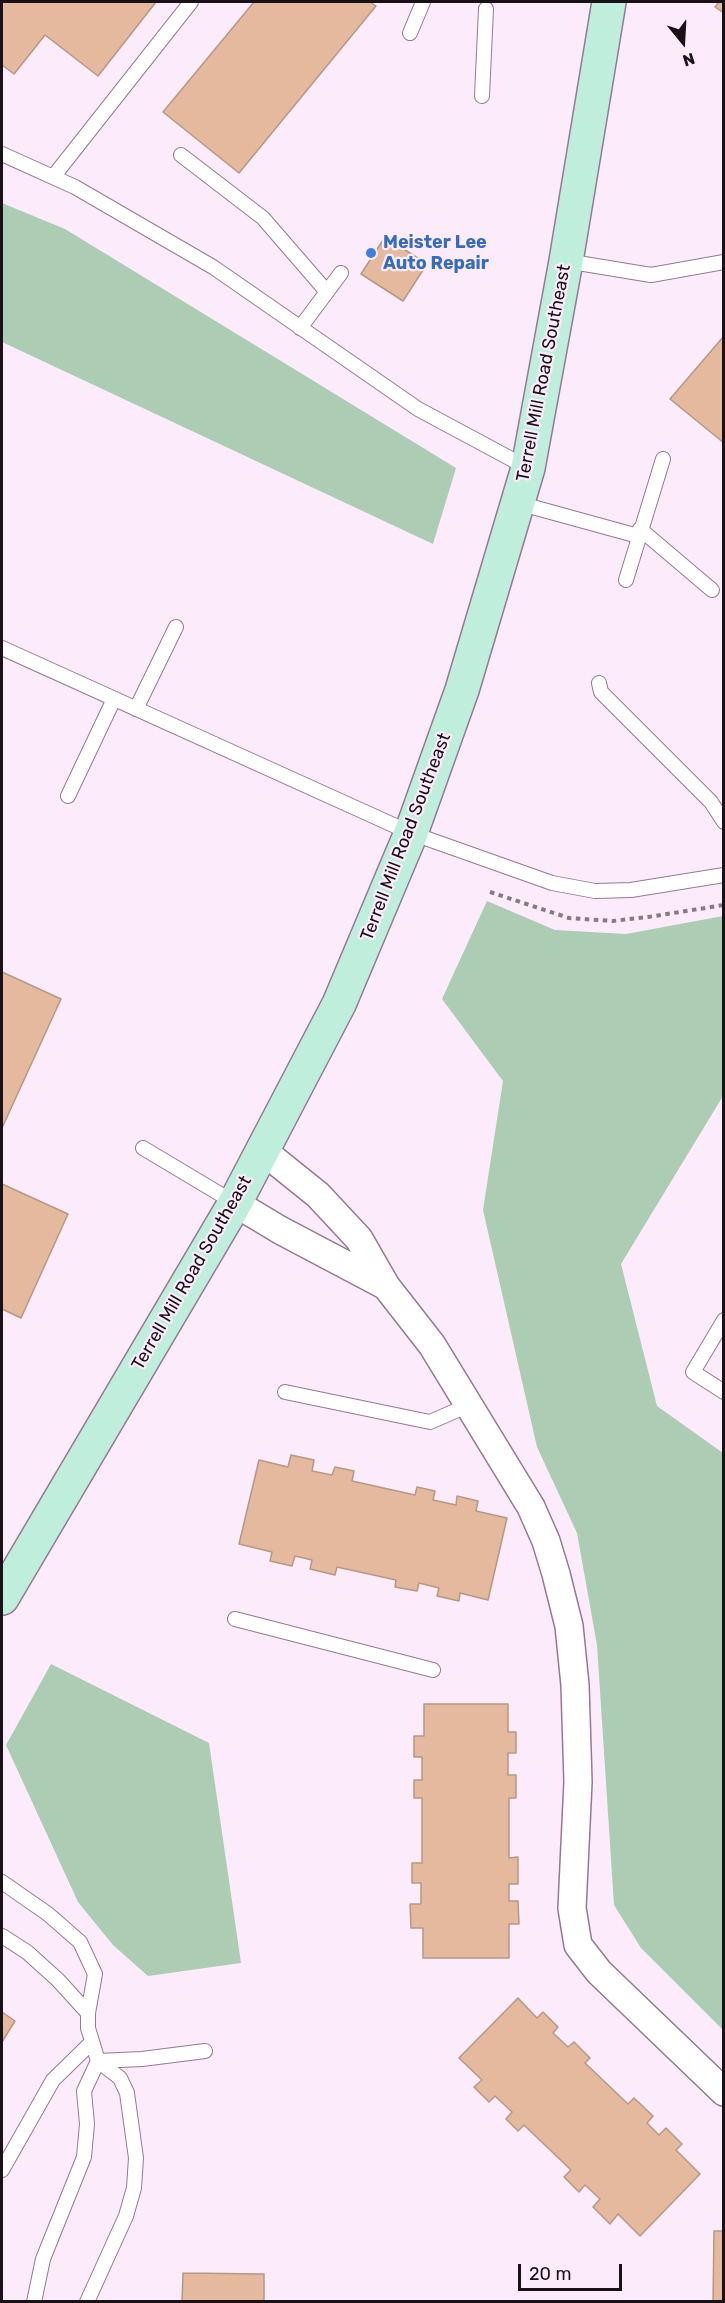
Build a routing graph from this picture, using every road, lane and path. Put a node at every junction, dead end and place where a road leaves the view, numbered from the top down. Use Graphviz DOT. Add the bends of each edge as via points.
graph roads {
  1 [pos="191,2"];
  2 [pos="423,2"];
  3 [pos="609,2"];
  4 [pos="486,9"];
  5 [pos="410,33"];
  6 [pos="482,96"];
  7 [pos="2,154"];
  8 [pos="181,154"];
  9 [pos="53,177"];
  10 [pos="566,261"];
  11 [pos="723,262"];
  12 [pos="341,273"];
  13 [pos="327,292"];
  14 [pos="300,328"];
  15 [pos="663,459"];
  16 [pos="528,468"];
  17 [pos="518,502"];
  18 [pos="639,532"];
  19 [pos="626,580"];
  20 [pos="712,590"];
  21 [pos="176,627"];
  22 [pos="2,648"];
  23 [pos="599,683"];
  24 [pos="114,699"];
  25 [pos="136,708"];
  26 [pos="68,796"];
  27 [pos="723,822"];
  28 [pos="411,833"];
  29 [pos="723,875"];
  30 [pos="143,1148"];
  31 [pos="262,1150"];
  32 [pos="235,1203"];
  33 [pos="386,1286"];
  34 [pos="723,1320"];
  35 [pos="285,1392"];
  36 [pos="723,1392"];
  37 [pos="469,1405"];
  38 [pos="2,1598"];
  39 [pos="235,1619"];
  40 [pos="433,1670"];
  41 [pos="2,1882"];
  42 [pos="2,1936"];
  43 [pos="88,2013"];
  44 [pos="92,2042"];
  45 [pos="205,2051"];
  46 [pos="98,2061"];
  47 [pos="723,2092"];
  48 [pos="2,2170"];
  49 [pos="34,2301"];
  50 [pos="87,2301"];
  1 -- 9 [label="lane"];
  2 -- 5 [label="lane"];
  3 -- 10 [label="main road, Terrell Mill Road Southeast"];
  4 -- 6 [label="lane"];
  7 -- 9 [label="lane"];
  8 -- 13 [label="lane" via="263,218"];
  9 -- 14 [label="lane" via="213,267"];
  10 -- 11 [label="lane" via="651,275"];
  10 -- 16 [label="main road, Terrell Mill Road Southeast"];
  12 -- 13 [label="lane"];
  13 -- 14 [label="lane"];
  14 -- 16 [label="lane" via="418,409"];
  15 -- 18 [label="lane"];
  16 -- 17 [label="main road, Terrell Mill Road Southeast"];
  17 -- 18 [label="lane"];
  17 -- 28 [label="main road, Terrell Mill Road Southeast" via="462,690"];
  18 -- 19 [label="lane"];
  18 -- 20 [label="lane"];
  21 -- 25 [label="lane"];
  22 -- 24 [label="lane"];
  23 -- 27 [label="lane" via="601,692 711,802"];
  24 -- 25 [label="lane"];
  24 -- 26 [label="lane"];
  25 -- 28 [label="lane"];
  28 -- 29 [label="lane" via="552,883 595,891 631,891"];
  28 -- 31 [label="main road, Terrell Mill Road Southeast" via="339,1004"];
  30 -- 32 [label="lane"];
  31 -- 32 [label="main road, Terrell Mill Road Southeast"];
  31 -- 33 [label="street" via="318,1195 359,1239"];
  32 -- 33 [label="street"];
  32 -- 38 [label="main road, Terrell Mill Road Southeast"];
  33 -- 37 [label="street" via="432,1345"];
  34 -- 36 [label="lane" via="693,1372"];
  35 -- 37 [label="lane" via="430,1422"];
  37 -- 47 [label="street" via="531,1507 546,1541 569,1626 579,1782 572,1908 578,1945 599,1972"];
  39 -- 40 [label="lane"];
  41 -- 43 [label="lane" via="80,1942 95,1974"];
  42 -- 43 [label="lane" via="27,1952"];
  43 -- 44 [label="lane"];
  44 -- 46 [label="lane"];
  44 -- 48 [label="lane" via="53,2080"];
  45 -- 46 [label="lane"];
  46 -- 49 [label="lane" via="84,2091 84,2157 43,2259"];
  46 -- 50 [label="lane" via="120,2078 127,2093 135,2168 126,2216"];
}
